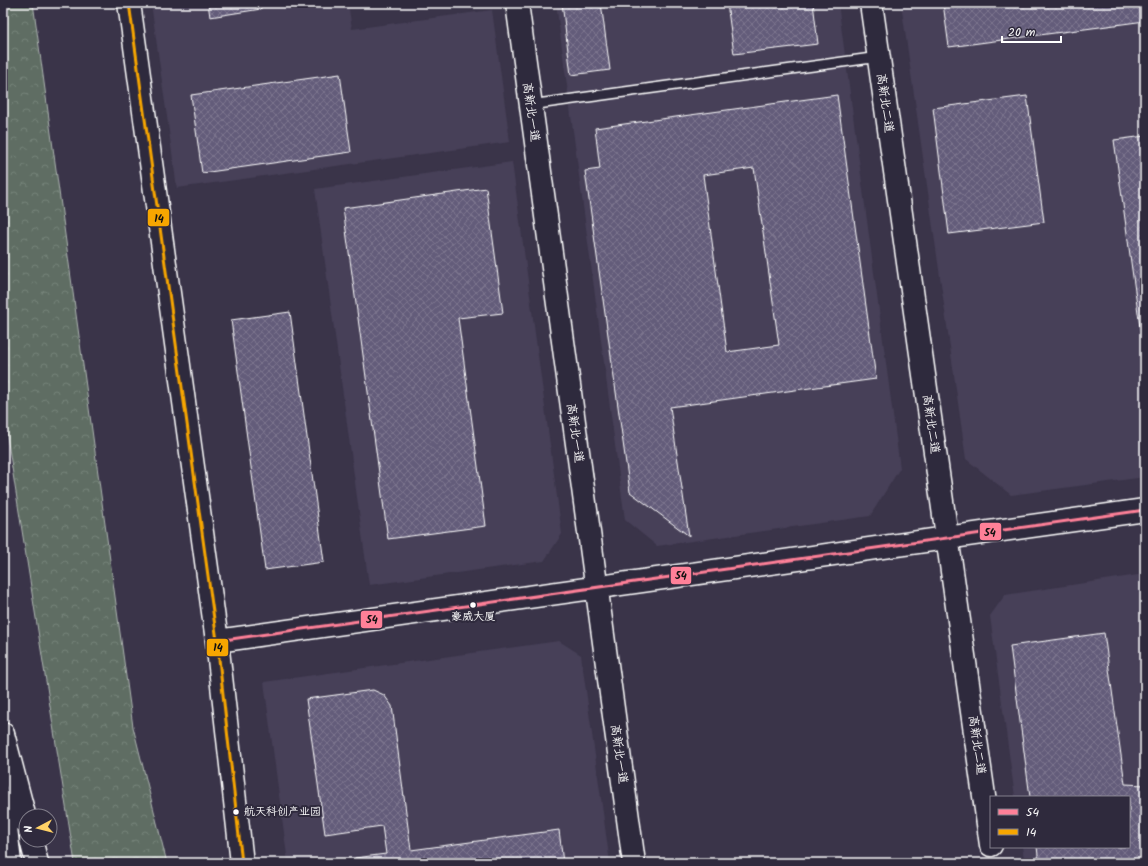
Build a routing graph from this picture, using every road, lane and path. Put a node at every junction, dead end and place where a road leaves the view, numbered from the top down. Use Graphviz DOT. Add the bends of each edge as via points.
graph roads {
  1 [pos="129,3"];
  2 [pos="516,3"];
  3 [pos="871,3"];
  4 [pos="879,57"];
  5 [pos="530,104"];
  6 [pos="1145,510"];
  7 [pos="947,538"];
  8 [pos="596,587"];
  9 [pos="217,641"];
  10 [pos="3,734"];
  11 [pos="3,801"];
  12 [pos="22,808"];
  13 [pos="990,839"];
  14 [pos="33,848"];
  15 [pos="991,848"];
  16 [pos="10,863"];
  17 [pos="37,863"];
  18 [pos="242,863"];
  19 [pos="634,863"];
  20 [pos="994,863"];
  1 -- 9 [label="main road"];
  2 -- 5 [label="main road, 高新北一道"];
  3 -- 4 [label="main road, 高新北二道"];
  4 -- 5 [label="lane"];
  4 -- 7 [label="main road, 高新北二道"];
  5 -- 8 [label="main road, 高新北一道"];
  6 -- 7 [label="main road"];
  7 -- 8 [label="main road"];
  7 -- 13 [label="main road, 高新北二道"];
  8 -- 9 [label="main road"];
  8 -- 19 [label="main road, 高新北一道"];
  9 -- 18 [label="main road"];
  10 -- 12 [label="main road"];
  11 -- 16 [label="main road"];
  14 -- 17 [label="main road"];
  15 -- 20 [label="main road, 高新北二道"];
}
